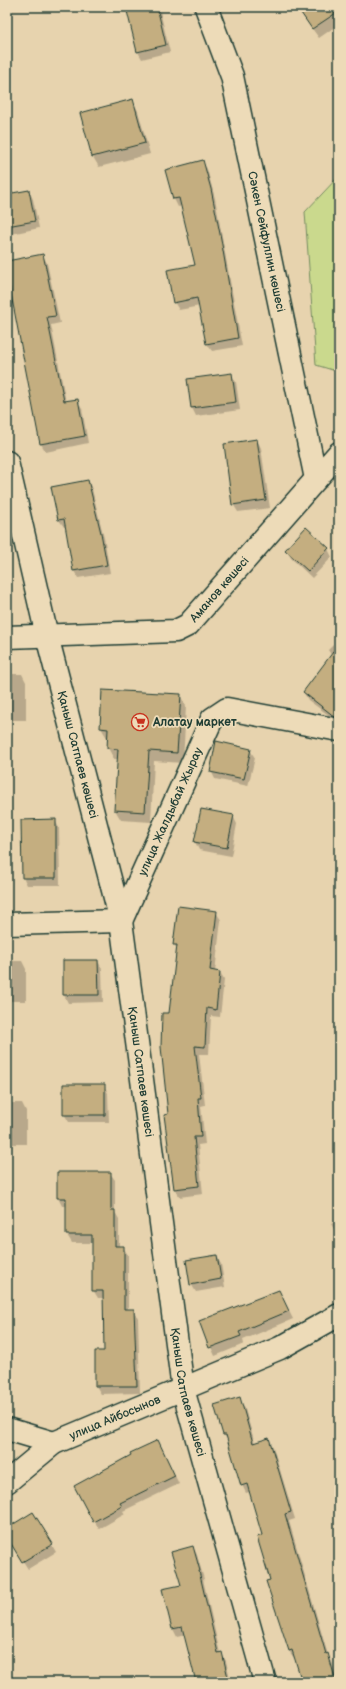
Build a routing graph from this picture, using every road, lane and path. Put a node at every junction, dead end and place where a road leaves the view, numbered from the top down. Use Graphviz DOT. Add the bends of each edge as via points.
graph roads {
  1 [pos="206,7"];
  2 [pos="339,453"];
  3 [pos="7,462"];
  4 [pos="316,479"];
  5 [pos="46,636"];
  6 [pos="7,637"];
  7 [pos="339,730"];
  8 [pos="122,921"];
  9 [pos="7,924"];
  10 [pos="339,1315"];
  11 [pos="183,1389"];
  12 [pos="7,1429"];
  13 [pos="54,1443"];
  14 [pos="7,1482"];
  15 [pos="265,1682"];
  1 -- 4 [label="street, Сәкен Сейфуллин көшесі" via="232,76"];
  2 -- 4 [label="street, Аманов көшесі"];
  3 -- 5 [label="street, Қаныш Сатпаев көшесі"];
  4 -- 5 [label="street, Аманов көшесі" via="188,625 176,631"];
  5 -- 6 [label="street, Аманов көшесі"];
  5 -- 8 [label="street, Қаныш Сатпаев көшесі"];
  7 -- 8 [label="street, улица Жалдыбай Жырау" via="227,709 212,719"];
  8 -- 9 [label="street"];
  8 -- 11 [label="street, Қаныш Сатпаев көшесі"];
  10 -- 11 [label="street, улица Айбосынов" via="280,1348"];
  11 -- 13 [label="street, улица Айбосынов"];
  11 -- 15 [label="street, Қаныш Сатпаев көшесі"];
  12 -- 13 [label="street"];
  13 -- 14 [label="street, улица Айбосынов"];
}
